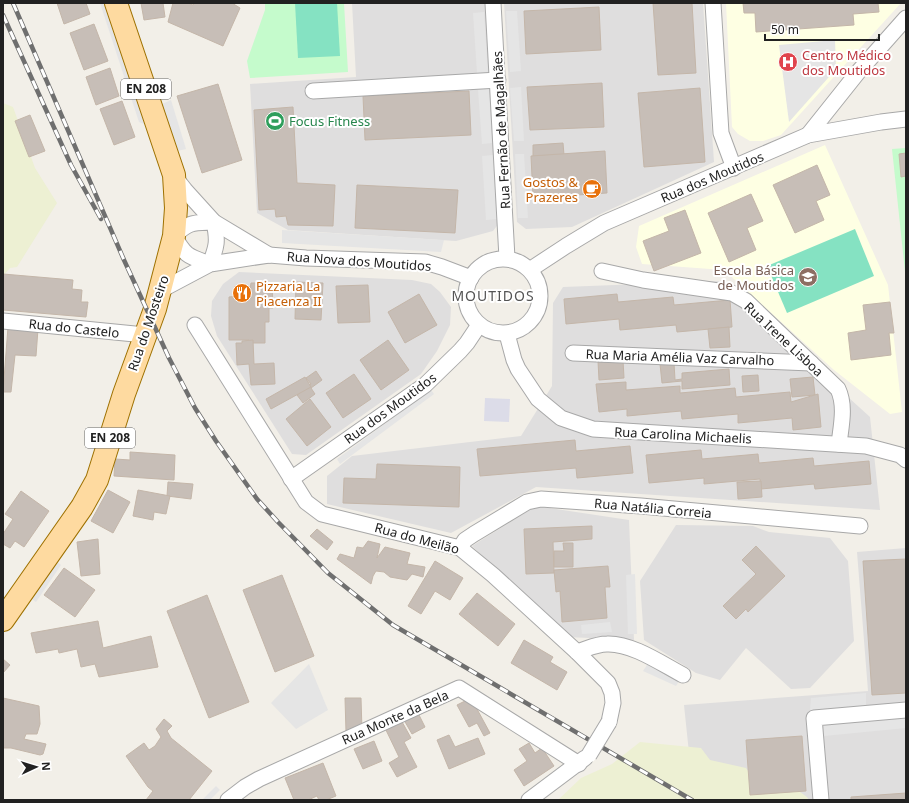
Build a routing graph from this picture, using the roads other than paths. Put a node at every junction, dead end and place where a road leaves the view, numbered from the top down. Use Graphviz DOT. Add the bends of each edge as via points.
graph roads {
  1 [pos="116,3"];
  2 [pos="493,3"];
  3 [pos="713,3"];
  4 [pos="906,18"];
  5 [pos="498,80"];
  6 [pos="313,90"];
  7 [pos="906,119"];
  8 [pos="808,135"];
  9 [pos="734,168"];
  10 [pos="174,175"];
  11 [pos="214,222"];
  12 [pos="174,236"];
  13 [pos="270,254"];
  14 [pos="507,258"];
  15 [pos="210,264"];
  16 [pos="531,269"];
  17 [pos="602,271"];
  18 [pos="471,278"];
  19 [pos="161,290"];
  20 [pos="3,321"];
  21 [pos="196,325"];
  22 [pos="479,325"];
  23 [pos="507,334"];
  24 [pos="145,335"];
  25 [pos="572,353"];
  26 [pos="811,363"];
  27 [pos="839,444"];
  28 [pos="906,460"];
  29 [pos="291,479"];
  30 [pos="860,526"];
  31 [pos="460,548"];
  32 [pos="3,620"];
  33 [pos="577,652"];
  34 [pos="684,676"];
  35 [pos="906,710"];
  36 [pos="584,759"];
  37 [pos="228,800"];
  38 [pos="529,800"];
  39 [pos="821,800"];
  1 -- 10 [label="main road, Rua do Mosteiro / EN 208"];
  2 -- 5 [label="street, Rua Fernão de Magalhães"];
  3 -- 9 [label="street" via="721,133"];
  4 -- 8 [label="street"];
  5 -- 6 [label="street"];
  5 -- 14 [label="street, Rua Fernão de Magalhães"];
  7 -- 8 [label="street, Rua dos Moutidos"];
  8 -- 9 [label="street, Rua dos Moutidos"];
  9 -- 16 [label="street, Rua dos Moutidos" via="604,223"];
  10 -- 11 [label="street, Rua Nova dos Moutidos" via="184,190"];
  10 -- 12 [label="main road, Rua do Mosteiro / EN 208"];
  11 -- 12 [label="street" via="184,226"];
  11 -- 13 [label="street, Rua Nova dos Moutidos"];
  11 -- 15 [label="street" via="217,238"];
  12 -- 15 [label="street, Rua Nova dos Moutidos" via="182,250 190,257"];
  12 -- 19 [label="main road, Rua do Mosteiro / EN 208"];
  13 -- 15 [label="street, Rua Nova dos Moutidos"];
  13 -- 18 [label="street, Rua Nova dos Moutidos" via="306,258 425,262"];
  14 -- 16 [label="street" via="523,263"];
  14 -- 18 [label="street" via="495,259 477,270"];
  15 -- 19 [label="street, Rua Nova dos Moutidos"];
  16 -- 23 [label="street" via="540,291 540,303 536,314 529,324 519,331"];
  17 -- 26 [label="street, Rua Irene Lisboa" via="643,280 732,293 746,301"];
  18 -- 22 [label="street" via="467,288 467,303 472,317"];
  19 -- 24 [label="main road, Rua do Mosteiro / EN 208"];
  20 -- 24 [label="street, Rua do Castelo"];
  21 -- 29 [label="street, Rua do Meilão"];
  22 -- 23 [label="street" via="497,334"];
  22 -- 29 [label="street, Rua dos Moutidos" via="460,351 424,385"];
  23 -- 27 [label="street, Rua Carolina Michaelis" via="518,369 538,399 561,418 593,430"];
  24 -- 32 [label="main road, Rua do Mosteiro / EN 208" via="97,480 76,517"];
  25 -- 26 [label="street, Rua Maria Amélia Vaz Carvalho"];
  26 -- 27 [label="street, Rua Irene Lisboa" via="838,389 842,398"];
  27 -- 28 [label="street, Rua Carolina Michaelis" via="880,449 900,455"];
  29 -- 31 [label="street, Rua do Meilão" via="306,502 322,514"];
  30 -- 31 [label="street, Rua Natália Correia" via="541,499 527,502 486,526 466,540"];
  31 -- 33 [label="street, Rua do Meilão"];
  33 -- 34 [label="street" via="607,644 623,646"];
  33 -- 36 [label="street, Rua do Meilão, bridge" via="608,683 613,703 609,722"];
  35 -- 39 [label="street" via="814,718"];
  36 -- 37 [label="street, Rua Monte da Bela" via="459,688 259,779"];
  36 -- 38 [label="street, Rua do Meilão"];
}
